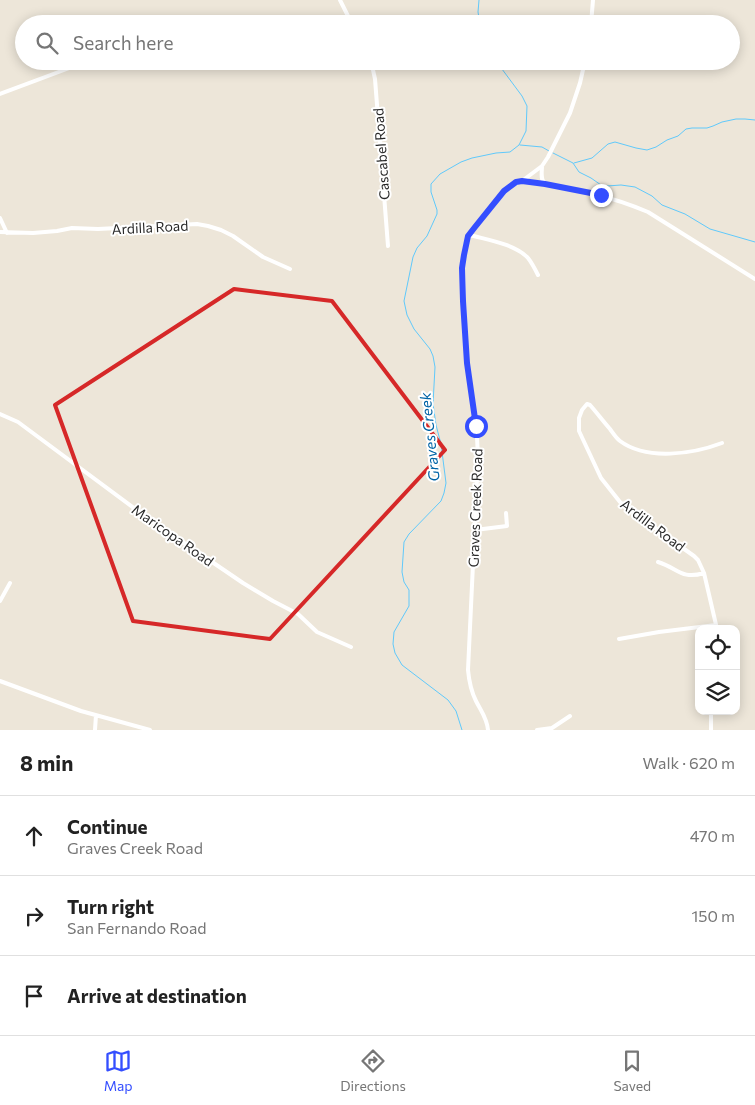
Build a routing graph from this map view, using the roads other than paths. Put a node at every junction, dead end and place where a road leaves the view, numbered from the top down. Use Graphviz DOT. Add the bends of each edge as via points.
graph roads {
  1 [pos="340,0"];
  2 [pos="593,0"];
  3 [pos="348,15"];
  4 [pos="592,15"];
  5 [pos="64,70"];
  6 [pos="373,70"];
  7 [pos="583,70"];
  8 [pos="0,94"];
  9 [pos="542,166"];
  10 [pos="522,181"];
  11 [pos="545,184"];
  12 [pos="0,218"];
  13 [pos="0,232"];
  14 [pos="7,232"];
  15 [pos="470,234"];
  16 [pos="388,246"];
  17 [pos="290,269"];
  18 [pos="538,275"];
  19 [pos="755,279"];
  20 [pos="0,414"];
  21 [pos="722,444"];
  22 [pos="506,514"];
  23 [pos="475,530"];
  24 [pos="658,562"];
  25 [pos="704,573"];
  26 [pos="10,584"];
  27 [pos="0,601"];
  28 [pos="716,625"];
  29 [pos="695,629"];
  30 [pos="619,639"];
  31 [pos="351,647"];
  32 [pos="0,681"];
  33 [pos="711,715"];
  34 [pos="96,716"];
  35 [pos="570,716"];
  36 [pos="95,730"];
  37 [pos="150,730"];
  38 [pos="488,730"];
  39 [pos="537,730"];
  40 [pos="711,730"];
  1 -- 3 [label="street"];
  2 -- 4 [label="street"];
  5 -- 8 [label="street"];
  6 -- 16 [label="street, Cascabel Road"];
  7 -- 9 [label="street, Graves Creek Road" via="570,113"];
  9 -- 10 [label="street, Graves Creek Road"];
  9 -- 11 [label="street"];
  10 -- 11 [label="street"];
  10 -- 15 [label="street, Graves Creek Road" via="504,191"];
  11 -- 19 [label="street" via="601,195 637,207"];
  12 -- 14 [label="street"];
  13 -- 14 [label="street, Ardilla Road"];
  14 -- 17 [label="street, Ardilla Road" via="197,224 227,233 263,257"];
  15 -- 18 [label="street" via="520,252"];
  15 -- 23 [label="street, Graves Creek Road" via="462,268 467,363 477,437"];
  20 -- 31 [label="street, Maricopa Road" via="18,422 146,517 243,583 298,614 317,632"];
  21 -- 25 [label="street, Ardilla Road" via="690,452 652,453 620,441 590,405 587,404 579,418 579,431 601,478 615,496 694,556"];
  22 -- 23 [label="street" via="507,526"];
  23 -- 38 [label="street, Graves Creek Road" via="468,680"];
  24 -- 25 [label="street" via="683,574 694,576"];
  25 -- 28 [label="street, Ardilla Road"];
  26 -- 27 [label="street"];
  29 -- 30 [label="street"];
  32 -- 34 [label="street"];
  33 -- 40 [label="street"];
  34 -- 36 [label="street"];
  34 -- 37 [label="street"];
  35 -- 39 [label="street" via="552,728"];
}
